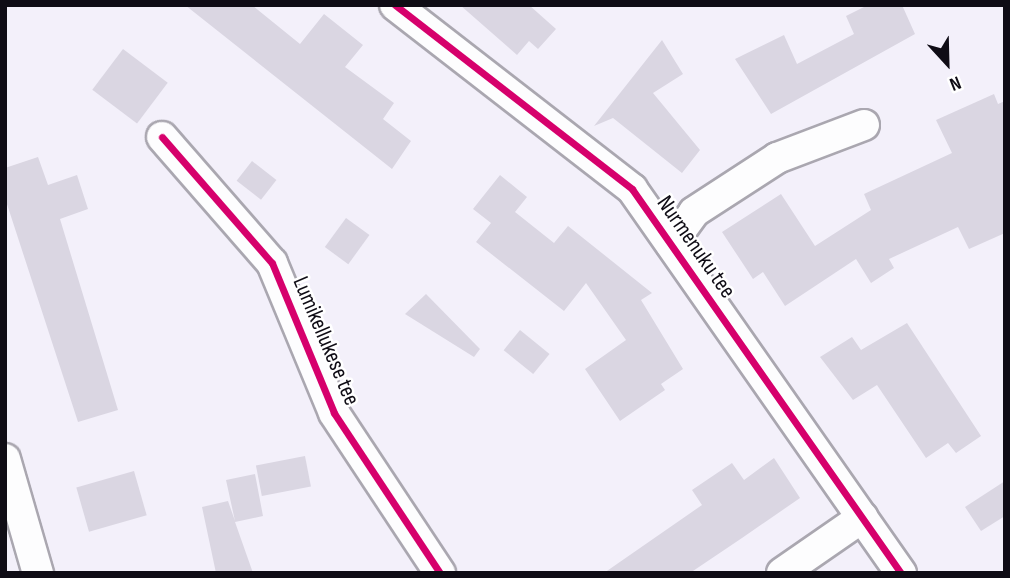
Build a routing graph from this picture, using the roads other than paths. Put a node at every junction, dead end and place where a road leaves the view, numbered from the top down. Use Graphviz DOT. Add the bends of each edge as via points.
graph roads {
  1 [pos="395,5"];
  2 [pos="864,125"];
  3 [pos="162,137"];
  4 [pos="671,244"];
  5 [pos="5,459"];
  6 [pos="863,517"];
  7 [pos="38,573"];
  8 [pos="440,573"];
  9 [pos="782,573"];
  10 [pos="901,573"];
  1 -- 4 [label="street, Nurmenuku tee" via="632,189"];
  2 -- 4 [label="street" via="777,158 695,212"];
  3 -- 8 [label="street, Lumikellukese tee" via="272,264 294,326 346,435"];
  4 -- 6 [label="street, Nurmenuku tee"];
  5 -- 7 [label="street"];
  6 -- 9 [label="street"];
  6 -- 10 [label="street, Nurmenuku tee"];
}
